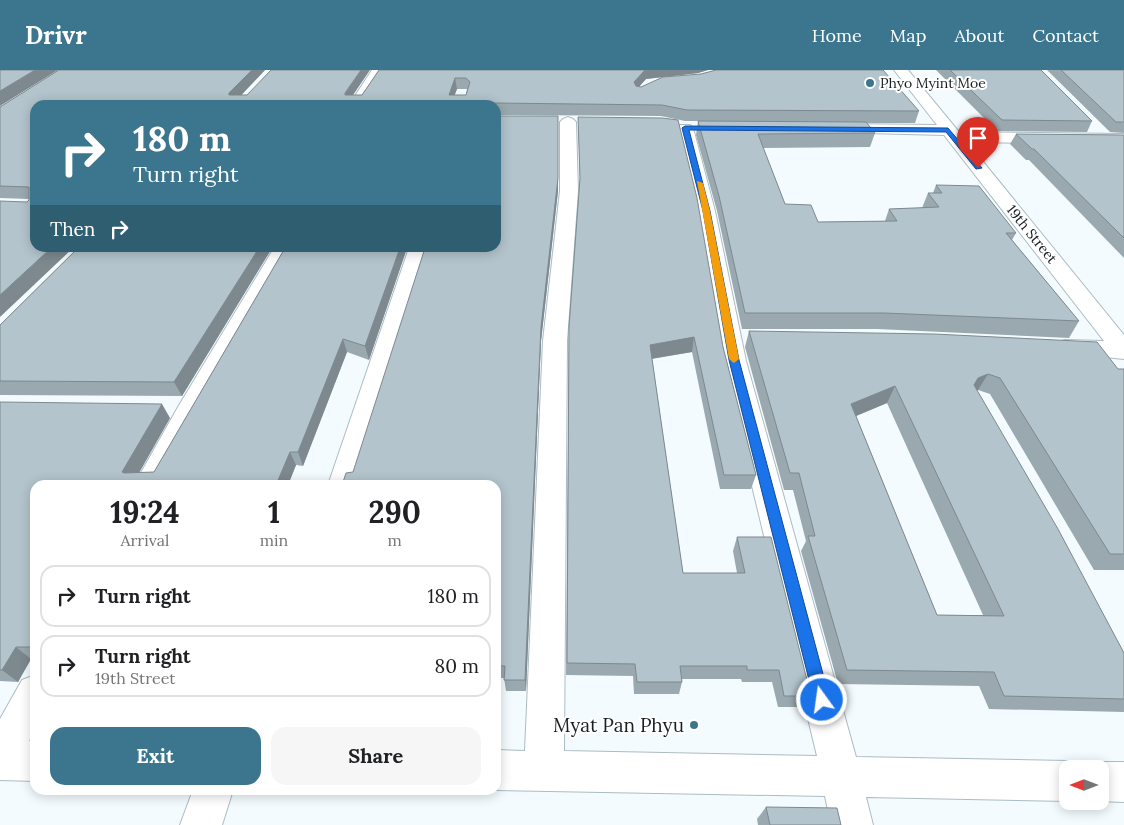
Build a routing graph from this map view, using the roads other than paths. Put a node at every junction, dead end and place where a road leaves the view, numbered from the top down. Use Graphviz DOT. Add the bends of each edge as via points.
graph roads {
  1 [pos="379,70"];
  2 [pos="902,70"];
  3 [pos="359,100"];
  4 [pos="568,122"];
  5 [pos="1091,125"];
  6 [pos="686,127"];
  7 [pos="821,129"];
  8 [pos="950,133"];
  9 [pos="1105,139"];
  10 [pos="1124,139"];
  11 [pos="282,252"];
  12 [pos="418,252"];
  13 [pos="1046,346"];
  14 [pos="1124,350"];
  15 [pos="161,407"];
  16 [pos="191,408"];
  17 [pos="151,480"];
  18 [pos="344,480"];
  19 [pos="30,702"];
  20 [pos="0,759"];
  21 [pos="30,761"];
  22 [pos="501,770"];
  23 [pos="544,772"];
  24 [pos="842,776"];
  25 [pos="1059,781"];
  26 [pos="1109,782"];
  27 [pos="1124,782"];
  28 [pos="211,795"];
  29 [pos="201,825"];
  30 [pos="852,825"];
  1 -- 3 [label="street"];
  2 -- 8 [label="street, 19th Street"];
  4 -- 23 [label="street" via="569,191 556,341"];
  5 -- 9 [label="street"];
  6 -- 24 [label="street"];
  7 -- 8 [label="street"];
  8 -- 9 [label="street"];
  8 -- 14 [label="street, 19th Street"];
  9 -- 10 [label="street"];
  11 -- 16 [label="street"];
  12 -- 18 [label="street"];
  13 -- 14 [label="street"];
  15 -- 16 [label="street"];
  16 -- 17 [label="street"];
  19 -- 20 [label="street"];
  20 -- 21 [label="street"];
  22 -- 23 [label="street"];
  23 -- 24 [label="street"];
  24 -- 25 [label="street"];
  24 -- 30 [label="street"];
  26 -- 27 [label="street"];
  28 -- 29 [label="street"];
}
